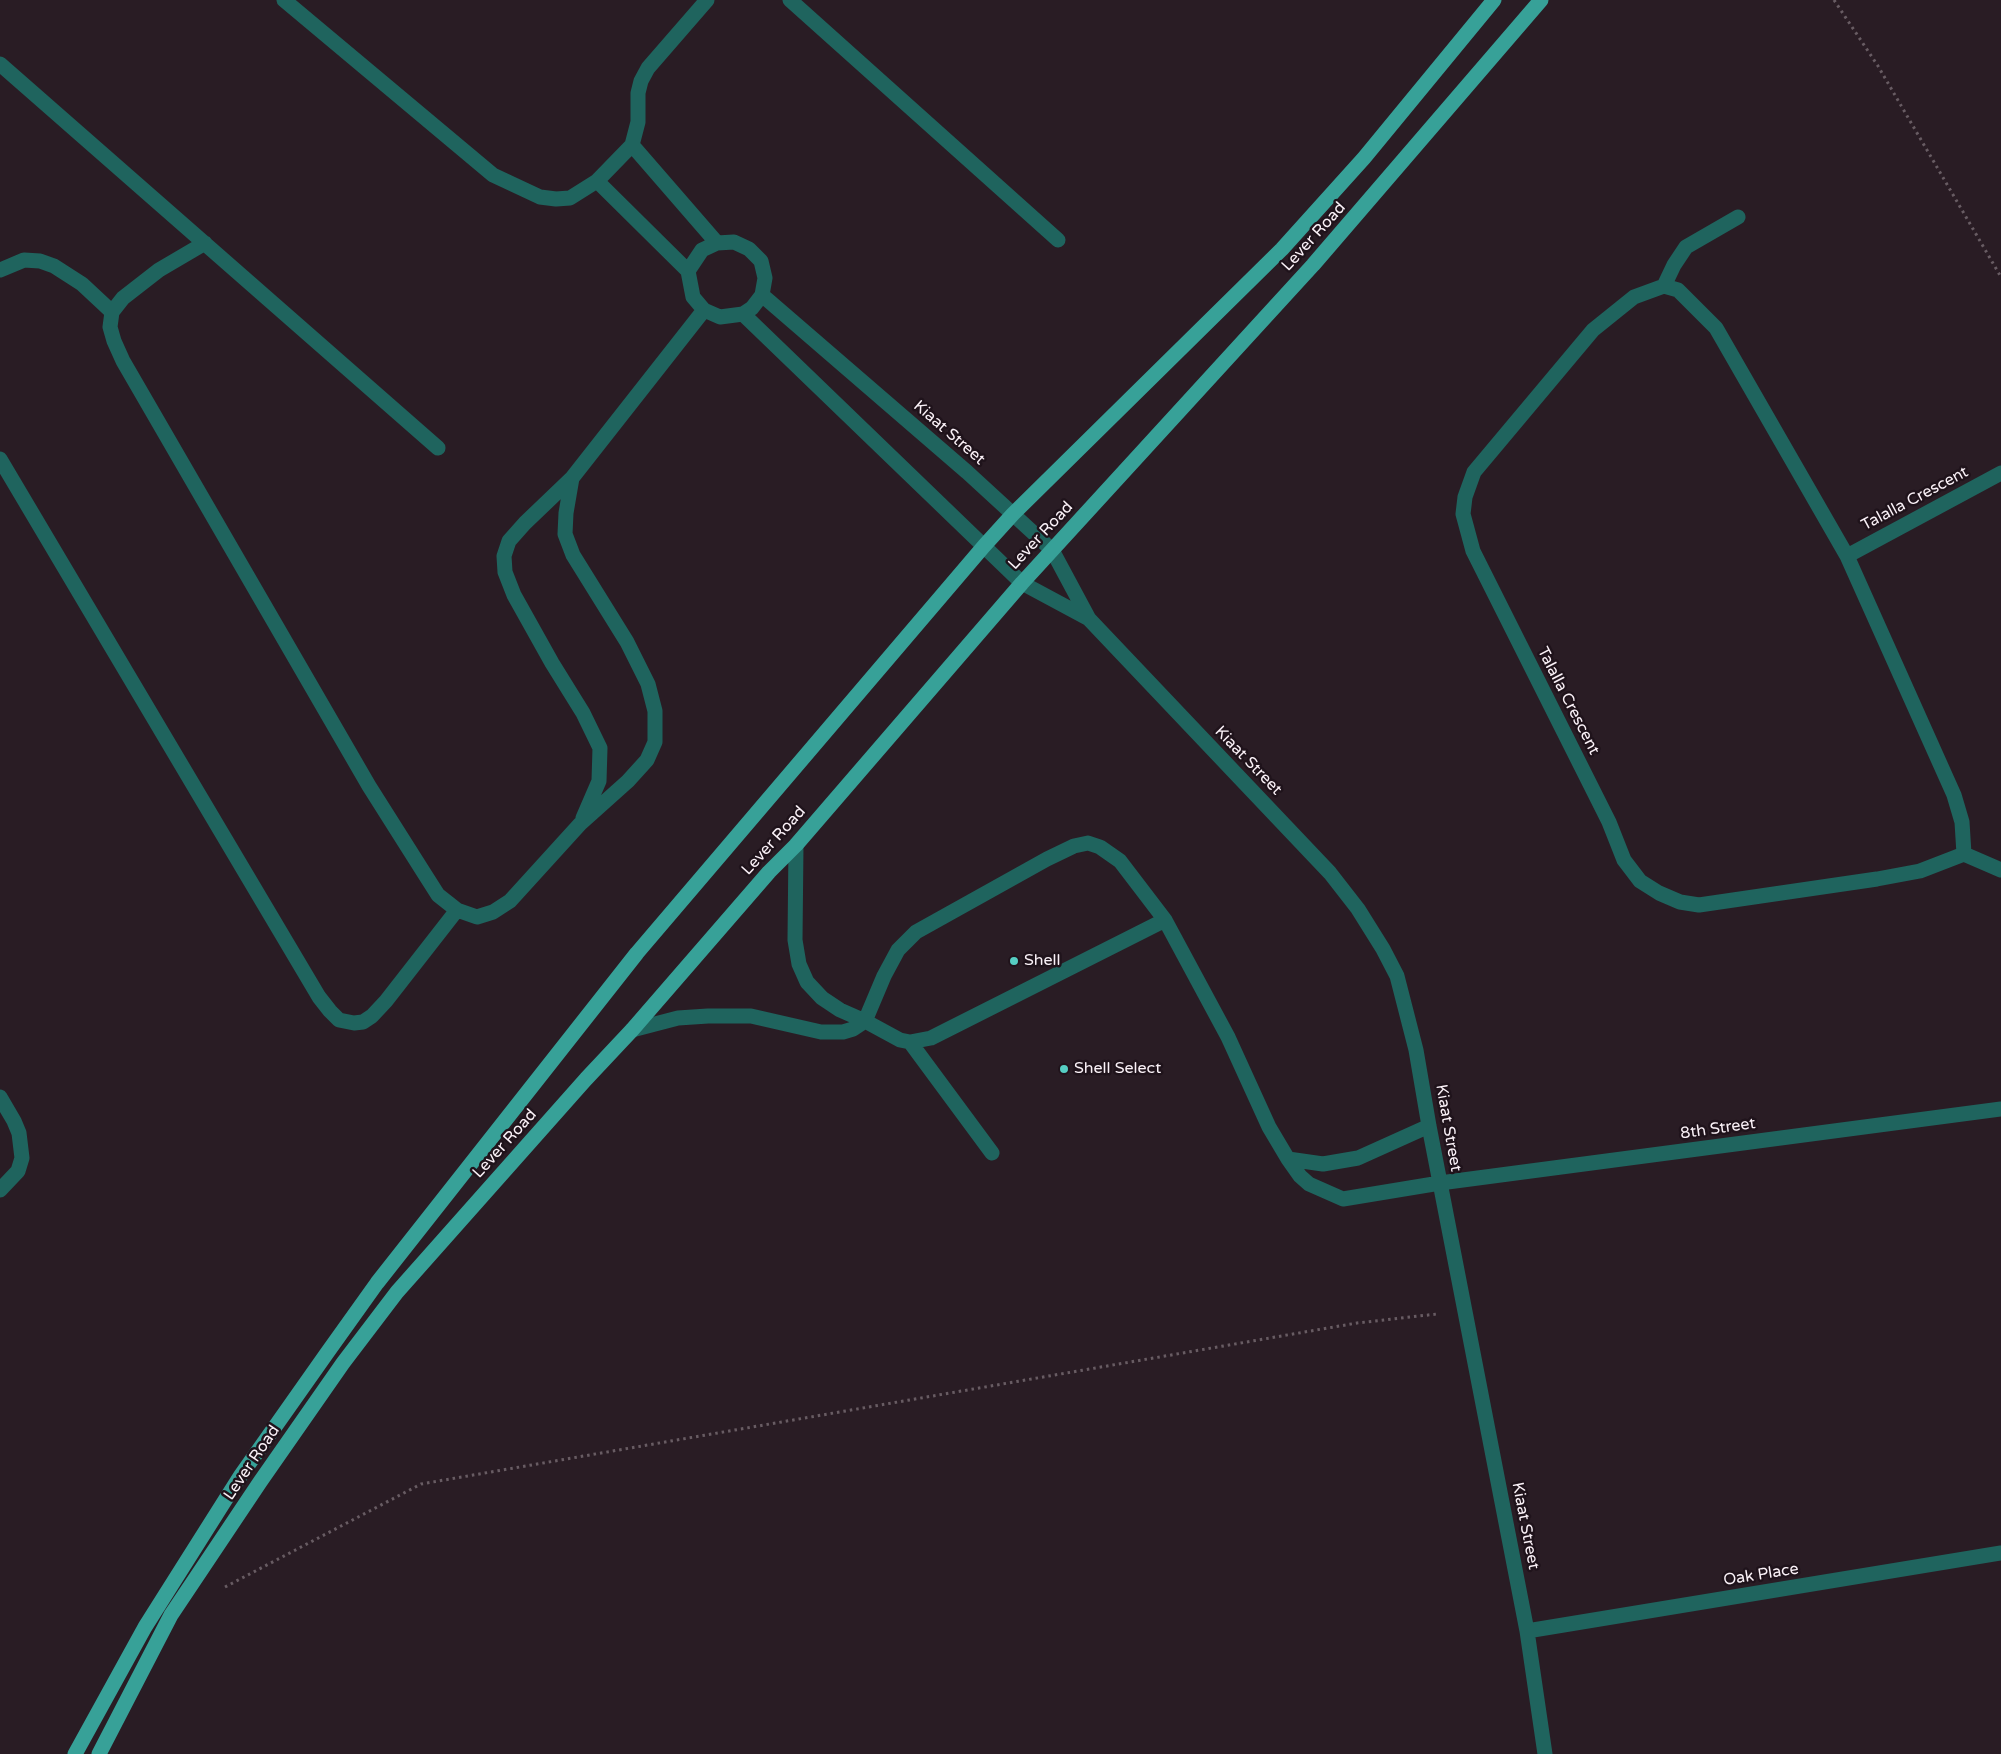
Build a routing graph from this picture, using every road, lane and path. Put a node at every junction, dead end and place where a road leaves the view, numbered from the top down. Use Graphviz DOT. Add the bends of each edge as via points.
graph roads {
  1 [pos="284,0"];
  2 [pos="707,0"];
  3 [pos="790,0"];
  4 [pos="1494,0"];
  5 [pos="1541,0"];
  6 [pos="1834,0"];
  7 [pos="0,64"];
  8 [pos="632,145"];
  9 [pos="596,182"];
  10 [pos="1738,217"];
  11 [pos="1058,240"];
  12 [pos="205,243"];
  13 [pos="717,243"];
  14 [pos="0,270"];
  15 [pos="688,271"];
  16 [pos="2001,277"];
  17 [pos="1664,286"];
  18 [pos="762,295"];
  19 [pos="704,310"];
  20 [pos="112,312"];
  21 [pos="743,314"];
  22 [pos="438,448"];
  23 [pos="0,459"];
  24 [pos="2001,473"];
  25 [pos="572,478"];
  26 [pos="1013,514"];
  27 [pos="984,546"];
  28 [pos="1052,550"];
  29 [pos="1847,556"];
  30 [pos="1022,583"];
  31 [pos="1089,619"];
  32 [pos="580,824"];
  33 [pos="796,845"];
  34 [pos="1964,854"];
  35 [pos="2001,870"];
  36 [pos="457,910"];
  37 [pos="1165,920"];
  38 [pos="865,1021"];
  39 [pos="632,1030"];
  40 [pos="910,1042"];
  41 [pos="0,1097"];
  42 [pos="2001,1108"];
  43 [pos="1429,1126"];
  44 [pos="992,1153"];
  45 [pos="1288,1159"];
  46 [pos="1440,1183"];
  47 [pos="0,1190"];
  48 [pos="1465,1312"];
  49 [pos="2001,1553"];
  50 [pos="223,1588"];
  51 [pos="1527,1631"];
  52 [pos="75,1754"];
  53 [pos="99,1754"];
  54 [pos="1545,1754"];
  1 -- 9 [label="street" via="493,175 540,197 556,199 570,198"];
  2 -- 8 [label="street" via="640,81 638,122"];
  3 -- 11 [label="street"];
  4 -- 26 [label="main road, Lever Road" via="1364,158 1282,249"];
  5 -- 28 [label="main road, Lever Road" via="1313,265"];
  6 -- 16 [label="path" via="1878,66"];
  7 -- 12 [label="street"];
  8 -- 9 [label="street"];
  8 -- 13 [label="street"];
  9 -- 15 [label="street"];
  10 -- 17 [label="street" via="1686,247"];
  12 -- 20 [label="street" via="142,283"];
  12 -- 22 [label="street"];
  13 -- 15 [label="street" via="702,250"];
  13 -- 18 [label="street" via="734,242 749,249 761,262 765,278"];
  14 -- 20 [label="street" via="24,260 54,266 82,284"];
  15 -- 19 [label="street" via="693,297"];
  17 -- 29 [label="street" via="1678,290 1716,328"];
  17 -- 34 [label="street, Talalla Crescent" via="1634,297 1594,330 1474,472 1463,514 1473,551 1609,822 1624,860 1640,881 1659,893 1680,902 1699,905 1886,878 1920,871"];
  18 -- 21 [label="street"];
  18 -- 26 [label="street, Kiaat Street"];
  19 -- 21 [label="street" via="720,317"];
  19 -- 25 [label="street"];
  20 -- 36 [label="street" via="111,334 128,370 370,786 438,895"];
  21 -- 27 [label="street, Kiaat Street"];
  23 -- 36 [label="street" via="330,1012 339,1020 354,1023 372,1016"];
  24 -- 29 [label="street, Talalla Crescent"];
  25 -- 32 [label="street" via="565,534 573,555 627,642 648,684 655,711 655,742 647,760"];
  25 -- 32 [label="street" via="509,541 504,556 505,572 514,595 600,748 600,781"];
  26 -- 27 [label="main road, Lever Road"];
  26 -- 28 [label="street, Kiaat Street"];
  27 -- 30 [label="street, Kiaat Street"];
  27 -- 52 [label="main road, Lever Road" via="637,953 377,1283 241,1475 145,1627"];
  28 -- 30 [label="main road, Lever Road"];
  28 -- 31 [label="street, Kiaat Street"];
  29 -- 34 [label="street" via="1954,794 1962,822"];
  30 -- 31 [label="street, Kiaat Street"];
  30 -- 33 [label="main road, Lever Road"];
  31 -- 43 [label="street, Kiaat Street" via="1330,873 1358,909 1398,976 1416,1050"];
  32 -- 36 [label="street" via="510,901 477,917"];
  33 -- 38 [label="street" via="795,940 807,982 822,998"];
  33 -- 39 [label="main road, Lever Road"];
  34 -- 35 [label="street"];
  37 -- 38 [label="street, 8th Street" via="1120,861 1088,843 1074,846 916,932 898,950"];
  37 -- 40 [label="street" via="931,1038"];
  37 -- 45 [label="street, 8th Street"];
  38 -- 39 [label="street" via="843,1032 826,1032 751,1016 708,1016 678,1018"];
  38 -- 40 [label="street" via="891,1037"];
  39 -- 53 [label="main road, Lever Road" via="396,1292 343,1363 171,1615"];
  40 -- 44 [label="street"];
  41 -- 47 [label="street" via="19,1134 22,1158 18,1171"];
  42 -- 46 [label="street, 8th Street"];
  43 -- 45 [label="street" via="1358,1158 1323,1164"];
  43 -- 46 [label="street, Kiaat Street"];
  45 -- 46 [label="street, 8th Street" via="1309,1184 1343,1199"];
  46 -- 48 [label="street, Kiaat Street"];
  48 -- 50 [label="path" via="1347,1325 421,1484"];
  48 -- 51 [label="street, Kiaat Street"];
  49 -- 51 [label="street, Oak Place"];
  51 -- 54 [label="street, Kiaat Street"];
}
